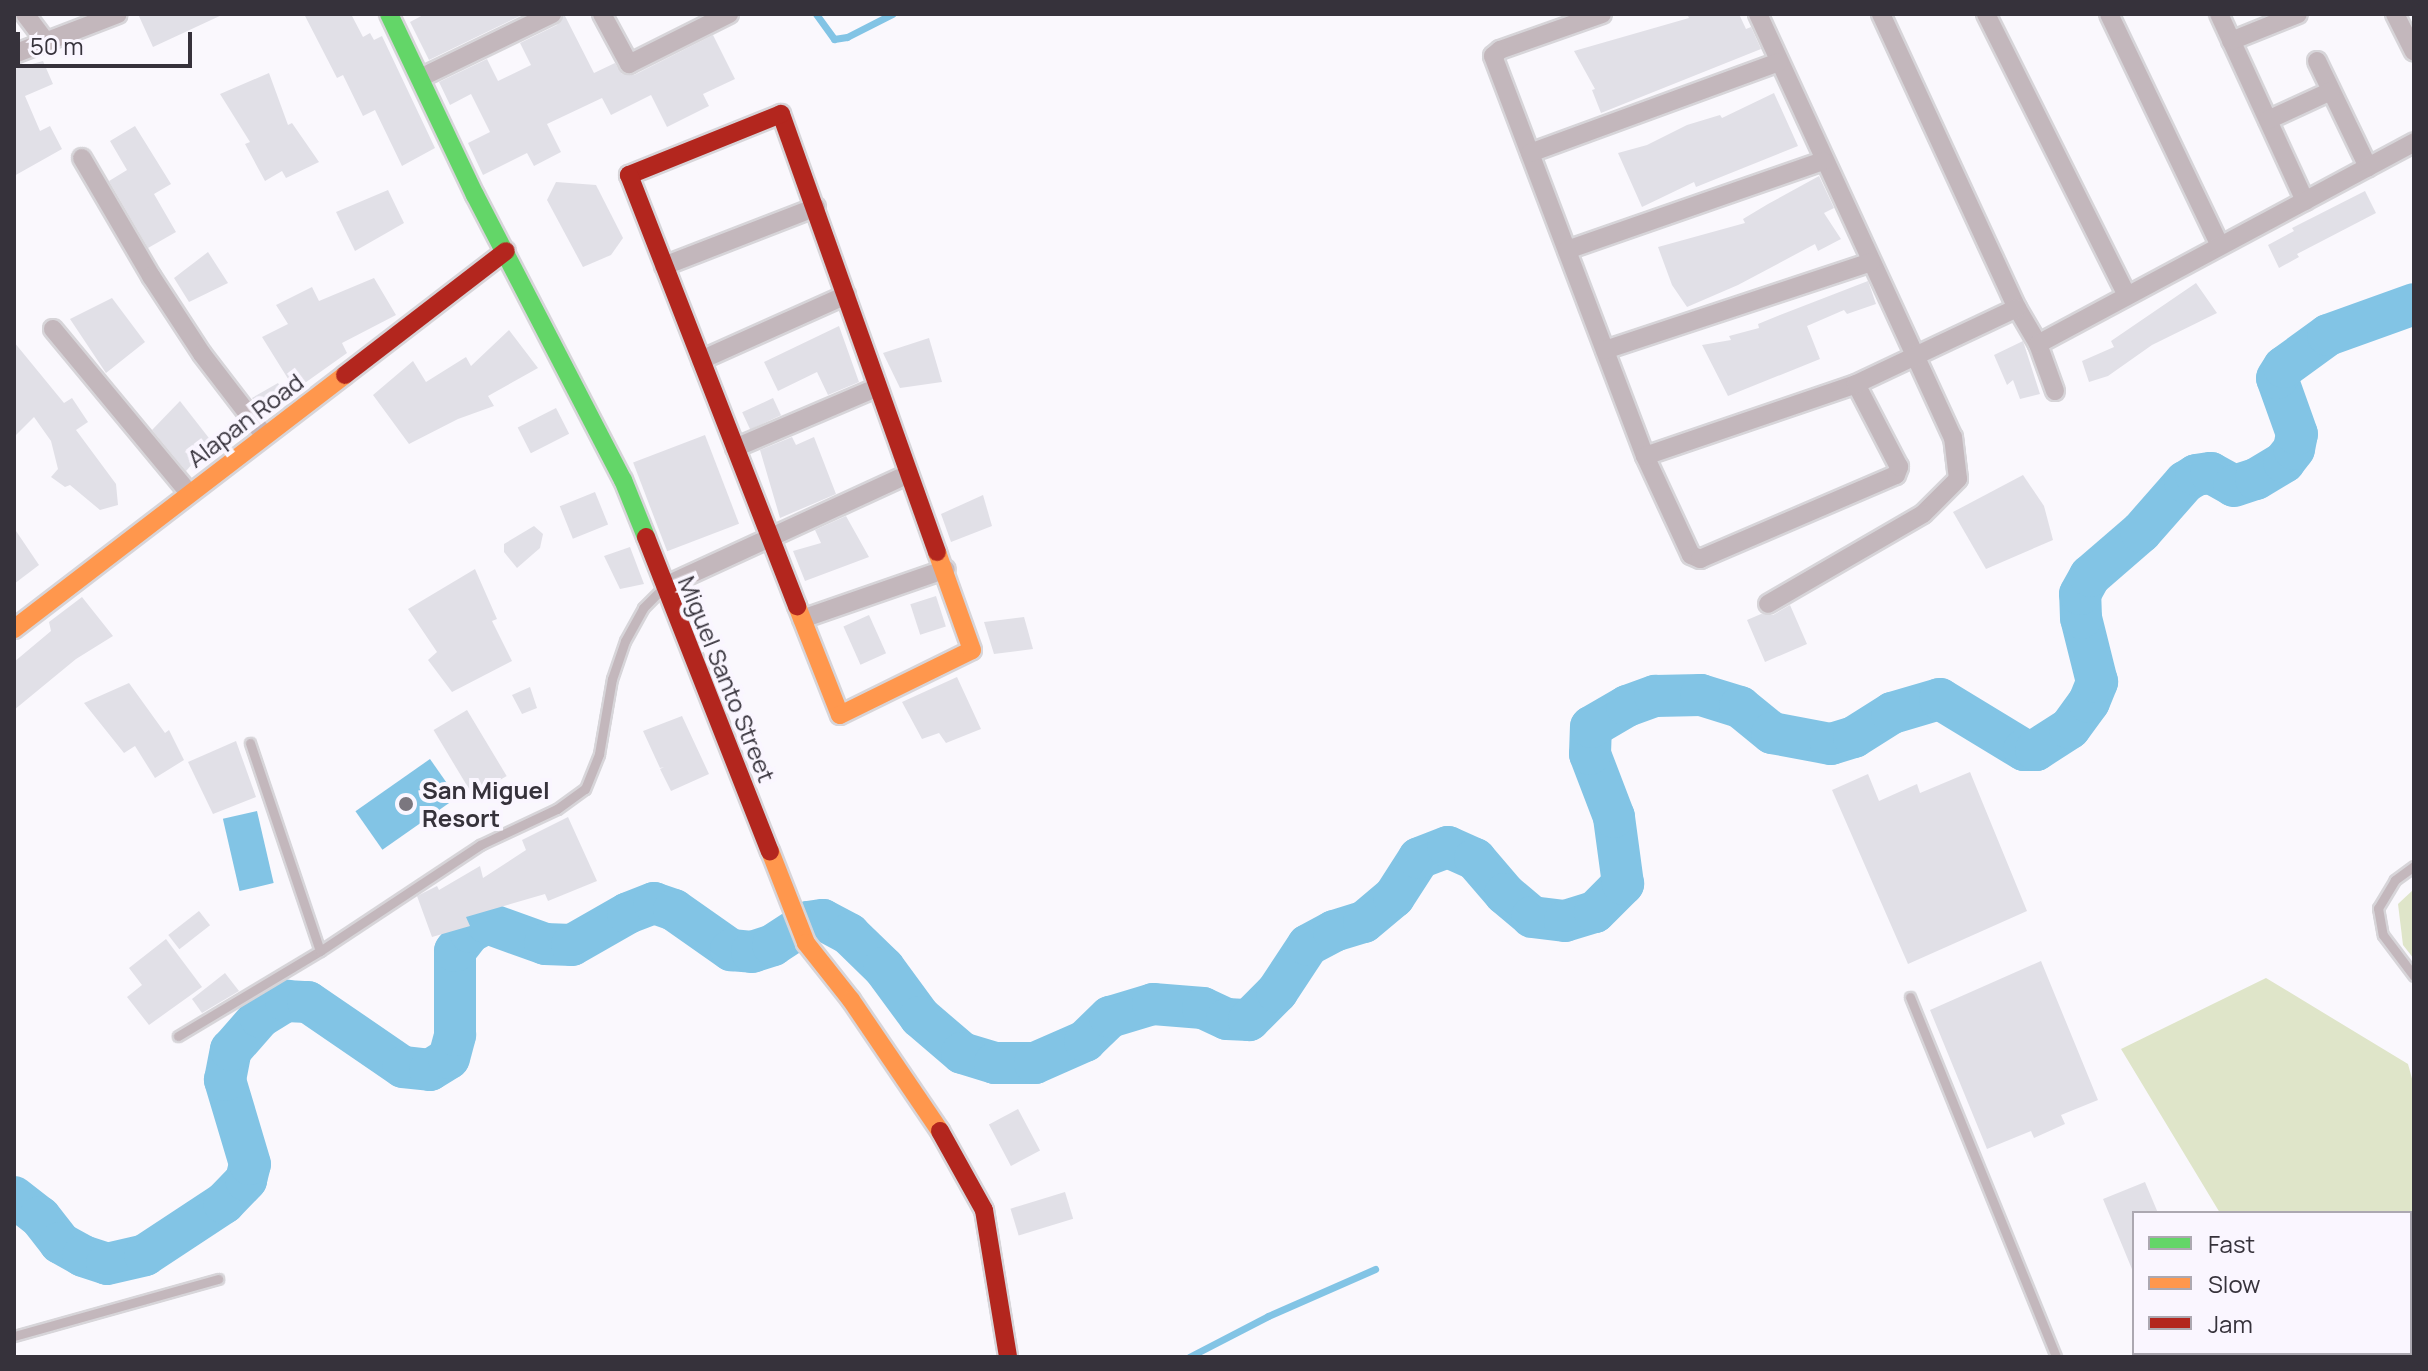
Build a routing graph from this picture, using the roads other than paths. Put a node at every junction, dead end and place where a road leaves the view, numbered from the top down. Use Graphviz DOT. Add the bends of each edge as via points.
graph roads {
  1 [pos="25,14"];
  2 [pos="118,14"];
  3 [pos="389,14"];
  4 [pos="552,14"];
  5 [pos="602,14"];
  6 [pos="729,14"];
  7 [pos="1602,14"];
  8 [pos="1758,14"];
  9 [pos="1881,14"];
  10 [pos="1986,14"];
  11 [pos="2109,14"];
  12 [pos="2219,14"];
  13 [pos="2298,14"];
  14 [pos="2395,14"];
  15 [pos="45,41"];
  16 [pos="2231,41"];
  17 [pos="2414,52"];
  18 [pos="14,54"];
  19 [pos="2317,61"];
  20 [pos="1779,62"];
  21 [pos="420,78"];
  22 [pos="2331,91"];
  23 [pos="2268,120"];
  24 [pos="2414,142"];
  25 [pos="1530,153"];
  26 [pos="82,158"];
  27 [pos="1823,161"];
  28 [pos="2368,167"];
  29 [pos="2305,201"];
  30 [pos="816,207"];
  31 [pos="2220,246"];
  32 [pos="1567,250"];
  33 [pos="506,251"];
  34 [pos="1871,262"];
  35 [pos="664,266"];
  36 [pos="846,295"];
  37 [pos="2127,296"];
  38 [pos="2017,308"];
  39 [pos="53,329"];
  40 [pos="2038,344"];
  41 [pos="1605,350"];
  42 [pos="1916,356"];
  43 [pos="701,360"];
  44 [pos="1856,384"];
  45 [pos="878,387"];
  46 [pos="2055,391"];
  47 [pos="265,436"];
  48 [pos="735,448"];
  49 [pos="1645,456"];
  50 [pos="909,474"];
  51 [pos="189,493"];
  52 [pos="770,538"];
  53 [pos="946,569"];
  54 [pos="665,586"];
  55 [pos="1768,604"];
  56 [pos="802,619"];
  57 [pos="14,629"];
  58 [pos="250,743"];
  59 [pos="2414,866"];
  60 [pos="320,951"];
  61 [pos="2414,976"];
  62 [pos="1910,997"];
  63 [pos="178,1036"];
  64 [pos="218,1279"];
  65 [pos="14,1336"];
  66 [pos="1008,1357"];
  67 [pos="2056,1357"];
  1 -- 15 [label="street"];
  2 -- 15 [label="street"];
  3 -- 21 [label="street, Miguel Santo Street"];
  4 -- 21 [label="street"];
  5 -- 6 [label="street" via="629,64"];
  7 -- 25 [label="street" via="1493,56"];
  8 -- 20 [label="street"];
  9 -- 38 [label="street"];
  10 -- 37 [label="street"];
  11 -- 31 [label="street"];
  12 -- 16 [label="street"];
  13 -- 16 [label="street"];
  14 -- 17 [label="street"];
  15 -- 18 [label="street"];
  16 -- 23 [label="street"];
  19 -- 22 [label="street"];
  20 -- 25 [label="street"];
  20 -- 27 [label="street"];
  21 -- 33 [label="street, Miguel Santo Street"];
  22 -- 23 [label="street"];
  22 -- 28 [label="street"];
  23 -- 29 [label="street"];
  24 -- 28 [label="street"];
  25 -- 32 [label="street"];
  26 -- 47 [label="street" via="202,354"];
  27 -- 32 [label="street"];
  27 -- 34 [label="street"];
  28 -- 29 [label="street"];
  29 -- 31 [label="street"];
  30 -- 35 [label="street"];
  30 -- 35 [label="street" via="781,114 629,175"];
  30 -- 36 [label="street"];
  31 -- 37 [label="street"];
  32 -- 41 [label="street"];
  33 -- 47 [label="street, Alapan Road"];
  33 -- 54 [label="street, Miguel Santo Street" via="610,451"];
  34 -- 41 [label="street"];
  34 -- 42 [label="street"];
  35 -- 43 [label="street"];
  36 -- 43 [label="street"];
  36 -- 45 [label="street"];
  37 -- 40 [label="street"];
  38 -- 40 [label="street"];
  38 -- 42 [label="street"];
  39 -- 51 [label="street"];
  40 -- 46 [label="street"];
  41 -- 49 [label="street"];
  42 -- 44 [label="street"];
  42 -- 55 [label="street" via="1953,437 1958,479 1923,514"];
  43 -- 48 [label="street"];
  44 -- 49 [label="street"];
  44 -- 49 [label="street" via="1899,467 1896,475 1700,559 1691,555"];
  45 -- 48 [label="street"];
  45 -- 50 [label="street"];
  47 -- 51 [label="street, Alapan Road"];
  48 -- 52 [label="street"];
  50 -- 52 [label="street"];
  50 -- 53 [label="street"];
  51 -- 57 [label="street, Alapan Road"];
  52 -- 54 [label="street"];
  52 -- 56 [label="street"];
  53 -- 56 [label="street"];
  53 -- 56 [label="street" via="972,650 840,715"];
  54 -- 60 [label="lane" via="643,608 625,641 612,679 599,754 585,789 557,809 480,845"];
  54 -- 66 [label="street, Miguel Santo Street" via="806,943 851,1000 974,1189 989,1225"];
  58 -- 60 [label="lane"];
  59 -- 61 [label="lane" via="2395,880 2378,908 2383,935"];
  60 -- 63 [label="lane"];
  62 -- 67 [label="lane"];
  64 -- 65 [label="lane"];
}
